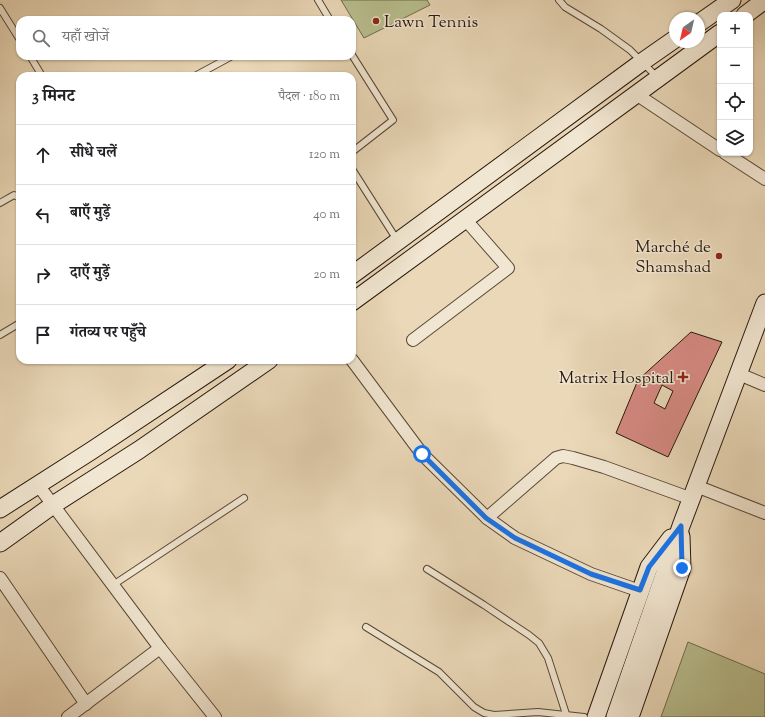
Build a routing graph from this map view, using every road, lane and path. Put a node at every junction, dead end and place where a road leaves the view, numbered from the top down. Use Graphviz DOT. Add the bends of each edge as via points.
graph roads {
  1 [pos="318,0"];
  2 [pos="559,0"];
  3 [pos="732,0"];
  4 [pos="765,0"];
  5 [pos="0,8"];
  6 [pos="749,12"];
  7 [pos="328,16"];
  8 [pos="705,18"];
  9 [pos="16,34"];
  10 [pos="717,35"];
  11 [pos="669,43"];
  12 [pos="32,60"];
  13 [pos="225,60"];
  14 [pos="355,60"];
  15 [pos="642,62"];
  16 [pos="40,72"];
  17 [pos="202,72"];
  18 [pos="658,78"];
  19 [pos="636,94"];
  20 [pos="717,148"];
  21 [pos="356,149"];
  22 [pos="730,156"];
  23 [pos="356,175"];
  24 [pos="765,179"];
  25 [pos="16,196"];
  26 [pos="0,203"];
  27 [pos="465,218"];
  28 [pos="398,242"];
  29 [pos="356,272"];
  30 [pos="356,299"];
  31 [pos="765,303"];
  32 [pos="16,325"];
  33 [pos="0,335"];
  34 [pos="413,340"];
  35 [pos="222,364"];
  36 [pos="263,364"];
  37 [pos="355,364"];
  38 [pos="738,374"];
  39 [pos="765,385"];
  40 [pos="38,485"];
  41 [pos="694,492"];
  42 [pos="244,498"];
  43 [pos="53,505"];
  44 [pos="0,509"];
  45 [pos="765,513"];
  46 [pos="486,518"];
  47 [pos="681,526"];
  48 [pos="0,542"];
  49 [pos="427,569"];
  50 [pos="0,578"];
  51 [pos="113,585"];
  52 [pos="640,590"];
  53 [pos="366,627"];
  54 [pos="160,648"];
  55 [pos="86,704"];
  56 [pos="566,714"];
  57 [pos="68,717"];
  58 [pos="215,717"];
  59 [pos="584,717"];
  60 [pos="596,717"];
  61 [pos="615,717"];
  62 [pos="630,717"];
  1 -- 7 [label="lane"];
  2 -- 15 [label="lane" via="565,7 630,50"];
  3 -- 8 [label="main road"];
  4 -- 6 [label="main road"];
  5 -- 9 [label="lane"];
  10 -- 18 [label="main road"];
  11 -- 15 [label="main road"];
  12 -- 16 [label="lane"];
  13 -- 17 [label="lane"];
  14 -- 21 [label="lane" via="393,120"];
  15 -- 18 [label="lane"];
  15 -- 28 [label="main road"];
  18 -- 19 [label="main road"];
  19 -- 20 [label="street"];
  19 -- 27 [label="main road"];
  22 -- 24 [label="street"];
  23 -- 28 [label="lane"];
  25 -- 26 [label="lane"];
  27 -- 30 [label="main road"];
  27 -- 34 [label="street" via="508,268"];
  28 -- 29 [label="main road"];
  31 -- 38 [label="main road"];
  32 -- 33 [label="lane"];
  35 -- 40 [label="main road"];
  36 -- 43 [label="main road" via="139,450"];
  37 -- 46 [label="street" via="422,454"];
  38 -- 39 [label="street"];
  38 -- 41 [label="main road"];
  40 -- 43 [label="street"];
  40 -- 44 [label="main road"];
  41 -- 45 [label="street"];
  41 -- 46 [label="street" via="563,456 556,458"];
  41 -- 47 [label="main road"];
  42 -- 51 [label="lane"];
  43 -- 48 [label="main road"];
  43 -- 51 [label="street"];
  46 -- 52 [label="street" via="515,538 577,568"];
  47 -- 52 [label="main road" via="649,567"];
  47 -- 61 [label="main road"];
  47 -- 62 [label="main road" via="682,568"];
  49 -- 56 [label="lane" via="539,643 548,658"];
  50 -- 55 [label="street"];
  51 -- 54 [label="street"];
  52 -- 60 [label="main road"];
  53 -- 56 [label="lane" via="439,672 474,708 484,713"];
  54 -- 55 [label="street"];
  54 -- 58 [label="street"];
  55 -- 57 [label="street"];
  56 -- 59 [label="lane"];
}
